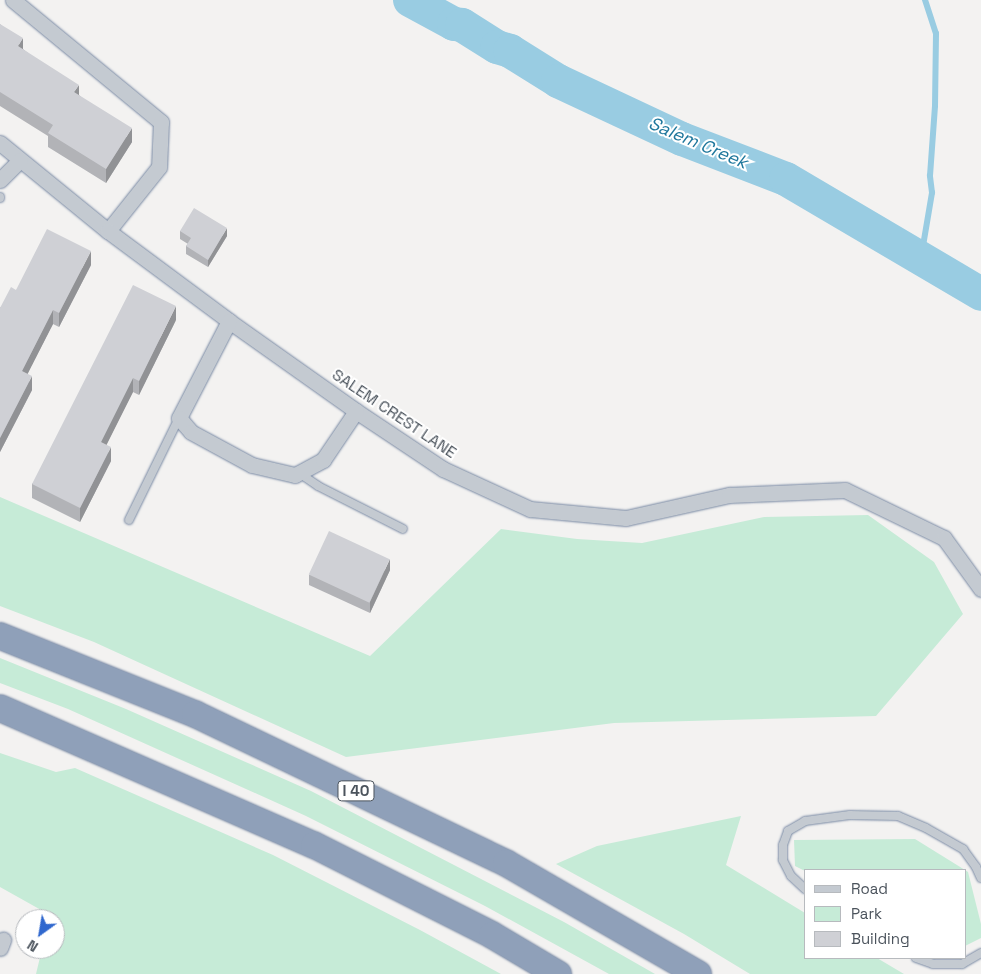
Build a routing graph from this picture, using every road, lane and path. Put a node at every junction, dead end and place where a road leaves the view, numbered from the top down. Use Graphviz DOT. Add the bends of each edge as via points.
graph roads {
  1 [pos="13,0"];
  2 [pos="0,143"];
  3 [pos="20,160"];
  4 [pos="0,180"];
  5 [pos="108,231"];
  6 [pos="229,321"];
  7 [pos="356,411"];
  8 [pos="179,418"];
  9 [pos="299,473"];
  10 [pos="129,520"];
  11 [pos="403,529"];
  12 [pos="981,589"];
  13 [pos="0,636"];
  14 [pos="0,708"];
  15 [pos="981,878"];
  16 [pos="804,888"];
  17 [pos="981,953"];
  18 [pos="919,959"];
  19 [pos="558,974"];
  20 [pos="698,974"];
  1 -- 5 [label="street" via="161,122 159,167"];
  2 -- 3 [label="street, SALEM CREST LANE"];
  3 -- 4 [label="street"];
  3 -- 5 [label="street, SALEM CREST LANE"];
  5 -- 6 [label="street, SALEM CREST LANE"];
  6 -- 7 [label="street, SALEM CREST LANE"];
  6 -- 8 [label="street"];
  7 -- 9 [label="street" via="323,460"];
  7 -- 12 [label="street, SALEM CREST LANE" via="443,469 530,509 626,518 729,495 845,490 944,538"];
  8 -- 9 [label="street" via="191,432 252,464 295,475"];
  8 -- 10 [label="lane"];
  9 -- 11 [label="lane"];
  13 -- 20 [label="highway, I 40" via="195,714 488,855"];
  14 -- 19 [label="highway" via="314,845 492,935"];
  15 -- 16 [label="lane" via="963,849 926,828 898,816 850,815 805,821 788,831 783,860 791,876"];
  17 -- 18 [label="lane" via="962,964 933,964"];
}
